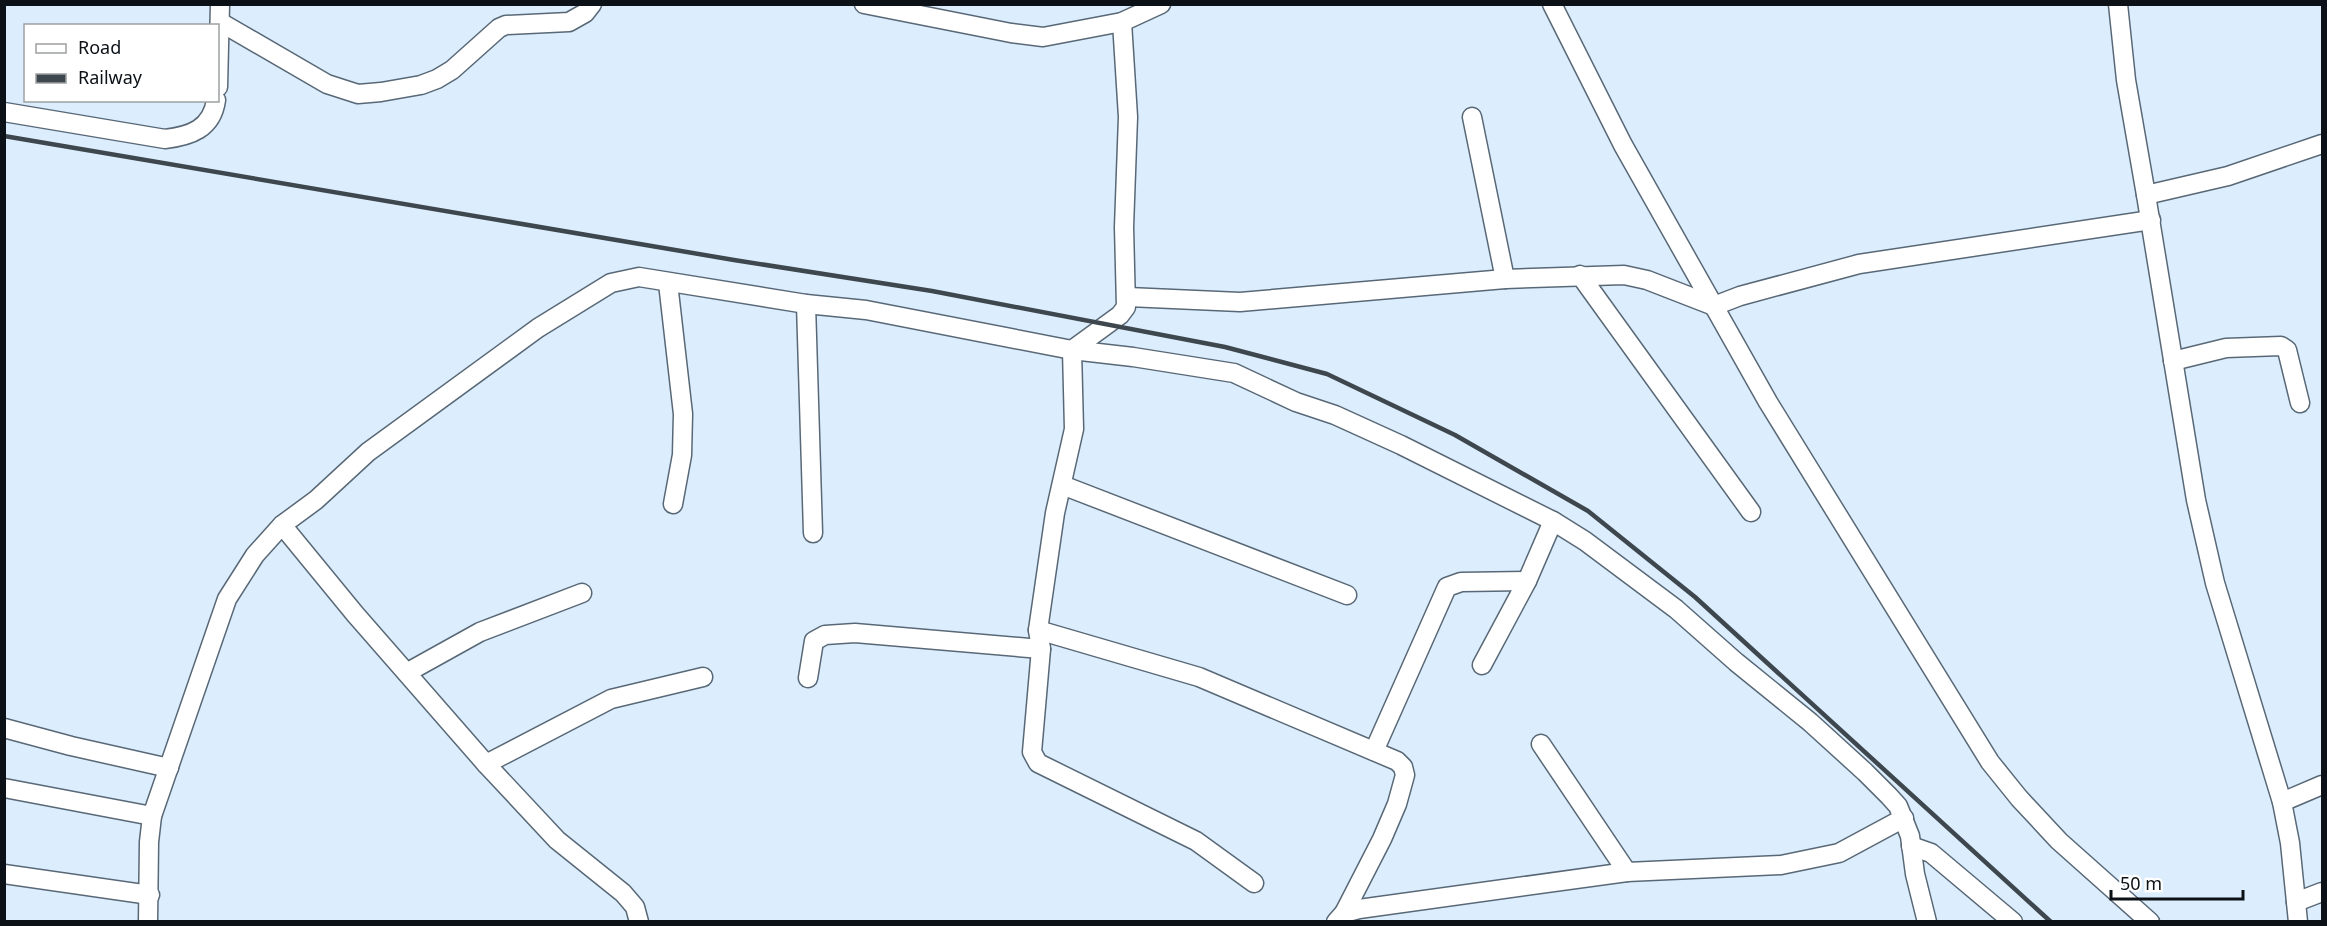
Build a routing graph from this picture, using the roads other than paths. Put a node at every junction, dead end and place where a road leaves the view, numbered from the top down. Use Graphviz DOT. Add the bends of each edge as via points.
graph roads {
  1 [pos="592,4"];
  2 [pos="864,4"];
  3 [pos="1161,4"];
  4 [pos="1551,4"];
  5 [pos="2118,4"];
  6 [pos="220,13"];
  7 [pos="1122,22"];
  8 [pos="219,50"];
  9 [pos="216,102"];
  10 [pos="4,112"];
  11 [pos="1472,117"];
  12 [pos="2322,144"];
  13 [pos="2146,195"];
  14 [pos="2151,220"];
  15 [pos="1581,275"];
  16 [pos="1505,279"];
  17 [pos="668,283"];
  18 [pos="1128,297"];
  19 [pos="806,303"];
  20 [pos="1714,306"];
  21 [pos="1072,350"];
  22 [pos="2173,361"];
  23 [pos="2300,403"];
  24 [pos="1062,485"];
  25 [pos="674,504"];
  26 [pos="1751,512"];
  27 [pos="1553,521"];
  28 [pos="282,525"];
  29 [pos="813,533"];
  30 [pos="1527,580"];
  31 [pos="582,593"];
  32 [pos="1347,596"];
  33 [pos="1038,630"];
  34 [pos="1041,649"];
  35 [pos="1482,665"];
  36 [pos="408,672"];
  37 [pos="703,677"];
  38 [pos="808,678"];
  39 [pos="4,728"];
  40 [pos="1541,744"];
  41 [pos="1374,751"];
  42 [pos="486,764"];
  43 [pos="169,768"];
  44 [pos="2322,785"];
  45 [pos="4,788"];
  46 [pos="2282,802"];
  47 [pos="152,816"];
  48 [pos="1904,818"];
  49 [pos="1911,846"];
  50 [pos="1627,872"];
  51 [pos="4,874"];
  52 [pos="1254,883"];
  53 [pos="2322,892"];
  54 [pos="150,895"];
  55 [pos="2296,902"];
  56 [pos="1340,917"];
  57 [pos="148,921"];
  58 [pos="639,921"];
  59 [pos="1927,921"];
  60 [pos="2013,921"];
  61 [pos="2150,921"];
  62 [pos="2298,921"];
  1 -- 6 [label="street" via="585,14 570,22 499,28 452,70 421,85 358,94 327,84"];
  2 -- 7 [label="street" via="1043,37"];
  3 -- 7 [label="street"];
  4 -- 20 [label="street" via="1623,145"];
  5 -- 13 [label="street" via="2126,80"];
  6 -- 8 [label="street"];
  7 -- 18 [label="street" via="1128,117 1124,226"];
  9 -- 10 [label="street" via="214,111 196,132 165,139"];
  11 -- 16 [label="street"];
  12 -- 13 [label="street" via="2228,176"];
  13 -- 14 [label="street"];
  14 -- 20 [label="street" via="1859,264"];
  14 -- 22 [label="street"];
  15 -- 16 [label="street"];
  15 -- 20 [label="street" via="1624,275 1647,280"];
  15 -- 26 [label="street"];
  16 -- 18 [label="street" via="1240,302"];
  17 -- 19 [label="street"];
  17 -- 25 [label="street" via="682,414 682,455"];
  17 -- 28 [label="street" via="627,279 591,294 368,452"];
  18 -- 21 [label="street" via="1120,315"];
  19 -- 21 [label="street" via="866,310"];
  19 -- 29 [label="street"];
  20 -- 61 [label="street" via="1768,402 1990,762 2059,842"];
  21 -- 24 [label="street" via="1074,429"];
  21 -- 27 [label="street" via="1234,373 1401,445"];
  22 -- 23 [label="street" via="2226,348 2281,345 2287,350"];
  22 -- 46 [label="street" via="2205,544"];
  24 -- 32 [label="street"];
  24 -- 33 [label="street"];
  27 -- 30 [label="street"];
  27 -- 48 [label="street" via="1676,609 1810,722 1865,772 1898,806"];
  28 -- 36 [label="street"];
  28 -- 43 [label="street" via="255,555 227,599"];
  30 -- 35 [label="street"];
  30 -- 41 [label="street" via="1461,582 1447,587"];
  31 -- 36 [label="street" via="480,632"];
  33 -- 34 [label="street"];
  33 -- 41 [label="street" via="1199,678"];
  34 -- 38 [label="street" via="855,633 825,635 814,642"];
  34 -- 52 [label="street" via="1031,744 1038,763 1196,841"];
  36 -- 42 [label="street"];
  37 -- 42 [label="street" via="611,699"];
  39 -- 43 [label="street"];
  40 -- 50 [label="street"];
  41 -- 56 [label="street" via="1403,766 1404,782 1382,839"];
  42 -- 58 [label="street" via="557,840 623,893 635,907"];
  43 -- 47 [label="street"];
  44 -- 46 [label="street"];
  45 -- 47 [label="street"];
  46 -- 55 [label="street"];
  47 -- 54 [label="street"];
  48 -- 49 [label="street"];
  48 -- 50 [label="street" via="1839,853 1812,860"];
  49 -- 59 [label="street"];
  49 -- 60 [label="street" via="1931,853"];
  50 -- 56 [label="street" via="1406,901"];
  51 -- 54 [label="street"];
  53 -- 55 [label="street"];
  54 -- 57 [label="street"];
  55 -- 62 [label="street"];
}
